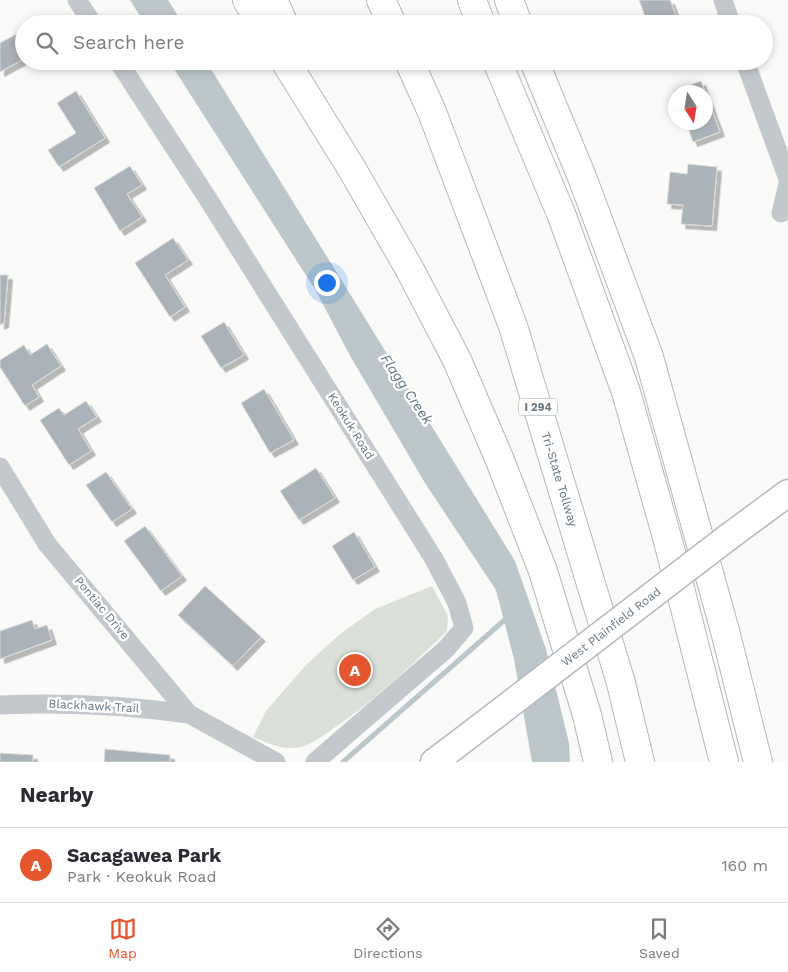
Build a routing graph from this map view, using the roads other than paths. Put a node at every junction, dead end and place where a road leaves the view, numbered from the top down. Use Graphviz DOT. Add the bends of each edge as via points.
graph roads {
  1 [pos="77,0"];
  2 [pos="247,0"];
  3 [pos="273,0"];
  4 [pos="381,0"];
  5 [pos="472,0"];
  6 [pos="509,0"];
  7 [pos="723,0"];
  8 [pos="87,15"];
  9 [pos="256,15"];
  10 [pos="280,15"];
  11 [pos="388,15"];
  12 [pos="478,15"];
  13 [pos="515,15"];
  14 [pos="729,15"];
  15 [pos="124,70"];
  16 [pos="291,70"];
  17 [pos="306,70"];
  18 [pos="413,70"];
  19 [pos="501,70"];
  20 [pos="538,70"];
  21 [pos="748,70"];
  22 [pos="352,169"];
  23 [pos="788,179"];
  24 [pos="788,184"];
  25 [pos="781,214"];
  26 [pos="0,467"];
  27 [pos="788,493"];
  28 [pos="0,705"];
  29 [pos="189,714"];
  30 [pos="587,715"];
  31 [pos="276,762"];
  32 [pos="315,762"];
  33 [pos="434,762"];
  34 [pos="582,762"];
  35 [pos="598,762"];
  36 [pos="640,762"];
  37 [pos="724,762"];
  38 [pos="758,762"];
  1 -- 8 [label="street"];
  2 -- 9 [label="highway"];
  3 -- 10 [label="highway"];
  4 -- 11 [label="highway"];
  5 -- 12 [label="highway"];
  6 -- 13 [label="highway"];
  7 -- 14 [label="street"];
  15 -- 32 [label="street, Keokuk Road" via="434,559 457,603 464,628 446,649"];
  16 -- 22 [label="highway"];
  17 -- 22 [label="highway"];
  18 -- 36 [label="highway, Tri-State Tollway / I 294" via="513,326 621,683"];
  19 -- 37 [label="highway" via="562,216 626,392"];
  20 -- 38 [label="highway" via="582,177 649,357"];
  21 -- 23 [label="street"];
  22 -- 30 [label="highway" via="457,360 543,571"];
  24 -- 25 [label="street"];
  26 -- 29 [label="street, Pontiac Drive" via="47,544"];
  27 -- 33 [label="main road, West Plainfield Road, bridge"];
  28 -- 29 [label="street, Blackhawk Trail" via="116,706"];
  29 -- 31 [label="street, Pontiac Drive"];
  30 -- 34 [label="highway"];
  30 -- 35 [label="highway"];
}
